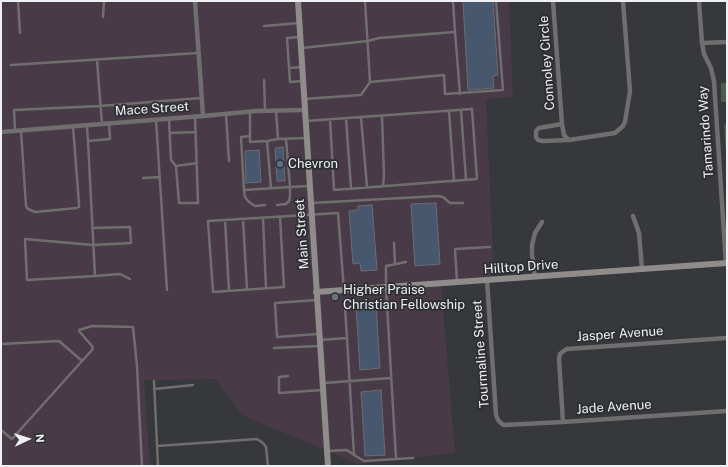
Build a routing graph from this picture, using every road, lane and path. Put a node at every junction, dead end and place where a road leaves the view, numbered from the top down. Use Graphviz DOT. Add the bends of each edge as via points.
graph roads {
  1 [pos="18,1"];
  2 [pos="104,1"];
  3 [pos="195,1"];
  4 [pos="298,1"];
  5 [pos="365,1"];
  6 [pos="453,1"];
  7 [pos="496,1"];
  8 [pos="553,1"];
  9 [pos="623,1"];
  10 [pos="699,1"];
  11 [pos="103,16"];
  12 [pos="299,23"];
  13 [pos="264,26"];
  14 [pos="455,32"];
  15 [pos="20,33"];
  16 [pos="300,37"];
  17 [pos="368,41"];
  18 [pos="727,42"];
  19 [pos="702,43"];
  20 [pos="301,48"];
  21 [pos="198,53"];
  22 [pos="97,60"];
  23 [pos="11,65"];
  24 [pos="289,68"];
  25 [pos="302,68"];
  26 [pos="264,80"];
  27 [pos="303,81"];
  28 [pos="370,82"];
  29 [pos="460,94"];
  30 [pos="202,98"];
  31 [pos="304,99"];
  32 [pos="100,106"];
  33 [pos="305,110"];
  34 [pos="461,110"];
  35 [pos="265,111"];
  36 [pos="276,111"];
  37 [pos="448,111"];
  38 [pos="250,112"];
  39 [pos="226,114"];
  40 [pos="203,116"];
  41 [pos="382,116"];
  42 [pos="195,117"];
  43 [pos="361,117"];
  44 [pos="346,118"];
  45 [pos="169,119"];
  46 [pos="330,119"];
  47 [pos="156,120"];
  48 [pos="305,121"];
  49 [pos="102,124"];
  50 [pos="109,124"];
  51 [pos="562,124"];
  52 [pos="87,125"];
  53 [pos="73,126"];
  54 [pos="21,130"];
  55 [pos="15,131"];
  56 [pos="1,132"];
  57 [pos="196,132"];
  58 [pos="170,133"];
  59 [pos="250,136"];
  60 [pos="306,138"];
  61 [pos="286,139"];
  62 [pos="278,140"];
  63 [pos="569,140"];
  64 [pos="88,141"];
  65 [pos="267,141"];
  66 [pos="229,161"];
  67 [pos="197,163"];
  68 [pos="176,166"];
  69 [pos="160,177"];
  70 [pos="143,178"];
  71 [pos="466,180"];
  72 [pos="454,181"];
  73 [pos="310,186"];
  74 [pos="383,186"];
  75 [pos="290,187"];
  76 [pos="367,187"];
  77 [pos="271,188"];
  78 [pos="351,188"];
  79 [pos="244,190"];
  80 [pos="463,203"];
  81 [pos="311,204"];
  82 [pos="265,205"];
  83 [pos="277,205"];
  84 [pos="311,215"];
  85 [pos="633,216"];
  86 [pos="280,217"];
  87 [pos="263,218"];
  88 [pos="243,219"];
  89 [pos="225,220"];
  90 [pos="542,222"];
  91 [pos="92,228"];
  92 [pos="394,243"];
  93 [pos="93,245"];
  94 [pos="490,247"];
  95 [pos="406,262"];
  96 [pos="726,263"];
  97 [pos="395,264"];
  98 [pos="642,269"];
  99 [pos="95,276"];
  100 [pos="534,277"];
  101 [pos="130,279"];
  102 [pos="487,280"];
  103 [pos="457,282"];
  104 [pos="386,287"];
  105 [pos="266,288"];
  106 [pos="167,290"];
  107 [pos="247,290"];
  108 [pos="344,290"];
  109 [pos="229,291"];
  110 [pos="316,292"];
  111 [pos="317,300"];
  112 [pos="345,308"];
  113 [pos="347,338"];
  114 [pos="727,338"];
  115 [pos="320,340"];
  116 [pos="1,344"];
  117 [pos="274,348"];
  118 [pos="82,361"];
  119 [pos="288,376"];
  120 [pos="391,378"];
  121 [pos="154,381"];
  122 [pos="350,382"];
  123 [pos="193,385"];
  124 [pos="323,387"];
  125 [pos="154,389"];
  126 [pos="727,411"];
  127 [pos="563,422"];
  128 [pos="502,424"];
  129 [pos="1,430"];
  130 [pos="157,446"];
  131 [pos="327,451"];
  132 [pos="354,455"];
  133 [pos="412,458"];
  134 [pos="396,459"];
  135 [pos="142,466"];
  136 [pos="158,466"];
  137 [pos="268,466"];
  138 [pos="328,466"];
  1 -- 15 [label="lane"];
  2 -- 11 [label="lane"];
  3 -- 21 [label="street"];
  4 -- 12 [label="main road, Main Street"];
  5 -- 17 [label="lane"];
  6 -- 14 [label="lane"];
  7 -- 29 [label="lane" via="503,90"];
  8 -- 51 [label="street, Connoley Circle"];
  9 -- 63 [label="street, Connoley Circle" via="630,92 625,122 615,133"];
  10 -- 19 [label="street, Tamarindo Way"];
  12 -- 13 [label="lane"];
  12 -- 16 [label="main road, Main Street"];
  14 -- 17 [label="lane"];
  14 -- 29 [label="lane"];
  16 -- 20 [label="main road, Main Street"];
  16 -- 24 [label="lane" via="287,38"];
  17 -- 20 [label="lane"];
  17 -- 28 [label="lane"];
  18 -- 19 [label="street"];
  19 -- 96 [label="street, Tamarindo Way" via="714,81"];
  20 -- 25 [label="main road, Main Street"];
  21 -- 22 [label="lane"];
  21 -- 30 [label="street"];
  22 -- 23 [label="lane"];
  22 -- 32 [label="lane"];
  24 -- 25 [label="lane"];
  24 -- 27 [label="lane" via="290,82"];
  25 -- 27 [label="main road, Main Street"];
  26 -- 35 [label="lane"];
  27 -- 31 [label="main road, Main Street"];
  28 -- 29 [label="lane" via="444,75 445,94"];
  28 -- 31 [label="lane" via="361,95"];
  30 -- 32 [label="lane"];
  30 -- 40 [label="street"];
  31 -- 33 [label="main road, Main Street"];
  32 -- 49 [label="lane"];
  32 -- 55 [label="lane" via="14,110"];
  33 -- 36 [label="street, Mace Street"];
  33 -- 48 [label="main road, Main Street"];
  34 -- 37 [label="lane"];
  34 -- 71 [label="lane"];
  34 -- 71 [label="lane" via="472,109 477,179"];
  35 -- 36 [label="street, Mace Street"];
  35 -- 38 [label="street, Mace Street"];
  36 -- 62 [label="lane"];
  37 -- 41 [label="lane"];
  37 -- 72 [label="lane"];
  38 -- 39 [label="street, Mace Street"];
  38 -- 59 [label="lane"];
  39 -- 40 [label="street, Mace Street"];
  39 -- 66 [label="lane"];
  40 -- 42 [label="street, Mace Street"];
  41 -- 43 [label="lane"];
  41 -- 74 [label="lane"];
  42 -- 45 [label="street, Mace Street"];
  42 -- 57 [label="lane"];
  43 -- 44 [label="lane"];
  43 -- 76 [label="lane"];
  44 -- 46 [label="lane"];
  44 -- 78 [label="lane"];
  45 -- 47 [label="street, Mace Street"];
  45 -- 58 [label="lane"];
  46 -- 48 [label="lane"];
  46 -- 78 [label="lane" via="334,190"];
  47 -- 50 [label="street, Mace Street"];
  47 -- 69 [label="lane"];
  48 -- 60 [label="main road, Main Street"];
  49 -- 50 [label="street, Mace Street"];
  49 -- 52 [label="street, Mace Street"];
  50 -- 64 [label="lane" via="110,139"];
  51 -- 63 [label="street, Connoley Circle" via="564,135"];
  51 -- 63 [label="street, Connoley Circle" via="539,128 536,137 543,141"];
  52 -- 53 [label="street, Mace Street"];
  52 -- 64 [label="lane"];
  53 -- 54 [label="street, Mace Street"];
  53 -- 54 [label="lane" via="79,206 35,212 26,206"];
  54 -- 55 [label="street, Mace Street"];
  55 -- 56 [label="street, Mace Street"];
  57 -- 58 [label="lane"];
  57 -- 67 [label="lane"];
  58 -- 68 [label="lane" via="171,160"];
  59 -- 65 [label="lane" via="250,142"];
  59 -- 79 [label="lane" via="241,137"];
  60 -- 61 [label="lane"];
  60 -- 73 [label="main road, Main Street"];
  61 -- 62 [label="lane"];
  61 -- 75 [label="lane"];
  62 -- 65 [label="lane"];
  64 -- 91 [label="lane"];
  65 -- 77 [label="lane"];
  67 -- 68 [label="lane"];
  67 -- 68 [label="lane" via="198,203 179,202"];
  69 -- 70 [label="lane"];
  69 -- 106 [label="lane"];
  71 -- 72 [label="lane"];
  72 -- 74 [label="lane"];
  73 -- 75 [label="lane"];
  73 -- 81 [label="main road, Main Street"];
  74 -- 76 [label="lane"];
  75 -- 77 [label="lane"];
  75 -- 83 [label="lane" via="289,201"];
  76 -- 78 [label="lane"];
  77 -- 79 [label="lane"];
  79 -- 82 [label="lane" via="249,202 255,206"];
  80 -- 81 [label="lane" via="450,203 438,196"];
  81 -- 84 [label="main road, Main Street"];
  84 -- 86 [label="lane"];
  84 -- 108 [label="lane" via="338,213"];
  84 -- 110 [label="main road, Main Street"];
  85 -- 98 [label="street" via="639,234"];
  86 -- 87 [label="lane"];
  86 -- 105 [label="lane" via="284,287"];
  87 -- 88 [label="lane"];
  87 -- 105 [label="lane"];
  88 -- 89 [label="lane"];
  88 -- 107 [label="lane"];
  89 -- 109 [label="lane"];
  89 -- 109 [label="lane" via="208,221 212,292"];
  90 -- 100 [label="street" via="535,233 532,245"];
  91 -- 93 [label="lane"];
  91 -- 93 [label="lane" via="130,227 131,242"];
  92 -- 97 [label="lane"];
  93 -- 99 [label="lane"];
  93 -- 99 [label="lane" via="25,240 27,280"];
  94 -- 103 [label="lane" via="455,250"];
  95 -- 97 [label="lane"];
  96 -- 98 [label="main road, Hilltop Drive"];
  97 -- 104 [label="lane" via="386,266"];
  98 -- 100 [label="main road, Hilltop Drive"];
  99 -- 101 [label="lane" via="120,274"];
  100 -- 102 [label="main road, Hilltop Drive"];
  102 -- 103 [label="main road, Hilltop Drive"];
  102 -- 128 [label="street, Tourmaline Street" via="496,415"];
  103 -- 104 [label="main road, Hilltop Drive"];
  104 -- 108 [label="main road, Hilltop Drive"];
  104 -- 120 [label="lane"];
  105 -- 107 [label="lane"];
  107 -- 109 [label="lane"];
  108 -- 110 [label="main road, Hilltop Drive"];
  110 -- 111 [label="main road, Main Street"];
  111 -- 115 [label="main road, Main Street"];
  111 -- 115 [label="lane" via="275,302 277,337"];
  112 -- 113 [label="lane"];
  113 -- 115 [label="lane"];
  113 -- 122 [label="lane"];
  114 -- 127 [label="street, Jasper Avenue" via="565,350 559,359"];
  115 -- 117 [label="lane"];
  115 -- 124 [label="main road, Main Street"];
  116 -- 118 [label="lane" via="60,341"];
  118 -- 129 [label="lane" via="12,439"];
  118 -- 135 [label="lane" via="93,349 79,330 92,326 134,327"];
  119 -- 124 [label="lane" via="279,377 279,393"];
  120 -- 122 [label="lane"];
  120 -- 134 [label="lane"];
  121 -- 125 [label="lane"];
  122 -- 124 [label="lane"];
  122 -- 132 [label="lane"];
  123 -- 125 [label="lane"];
  124 -- 131 [label="main road, Main Street"];
  125 -- 130 [label="lane"];
  126 -- 127 [label="street, Jade Avenue"];
  127 -- 128 [label="street, Jade Avenue"];
  130 -- 136 [label="lane"];
  130 -- 137 [label="lane" via="257,440 266,447"];
  131 -- 132 [label="lane" via="347,450"];
  131 -- 138 [label="main road, Main Street"];
  132 -- 134 [label="lane" via="364,461"];
  133 -- 134 [label="lane"];
}
